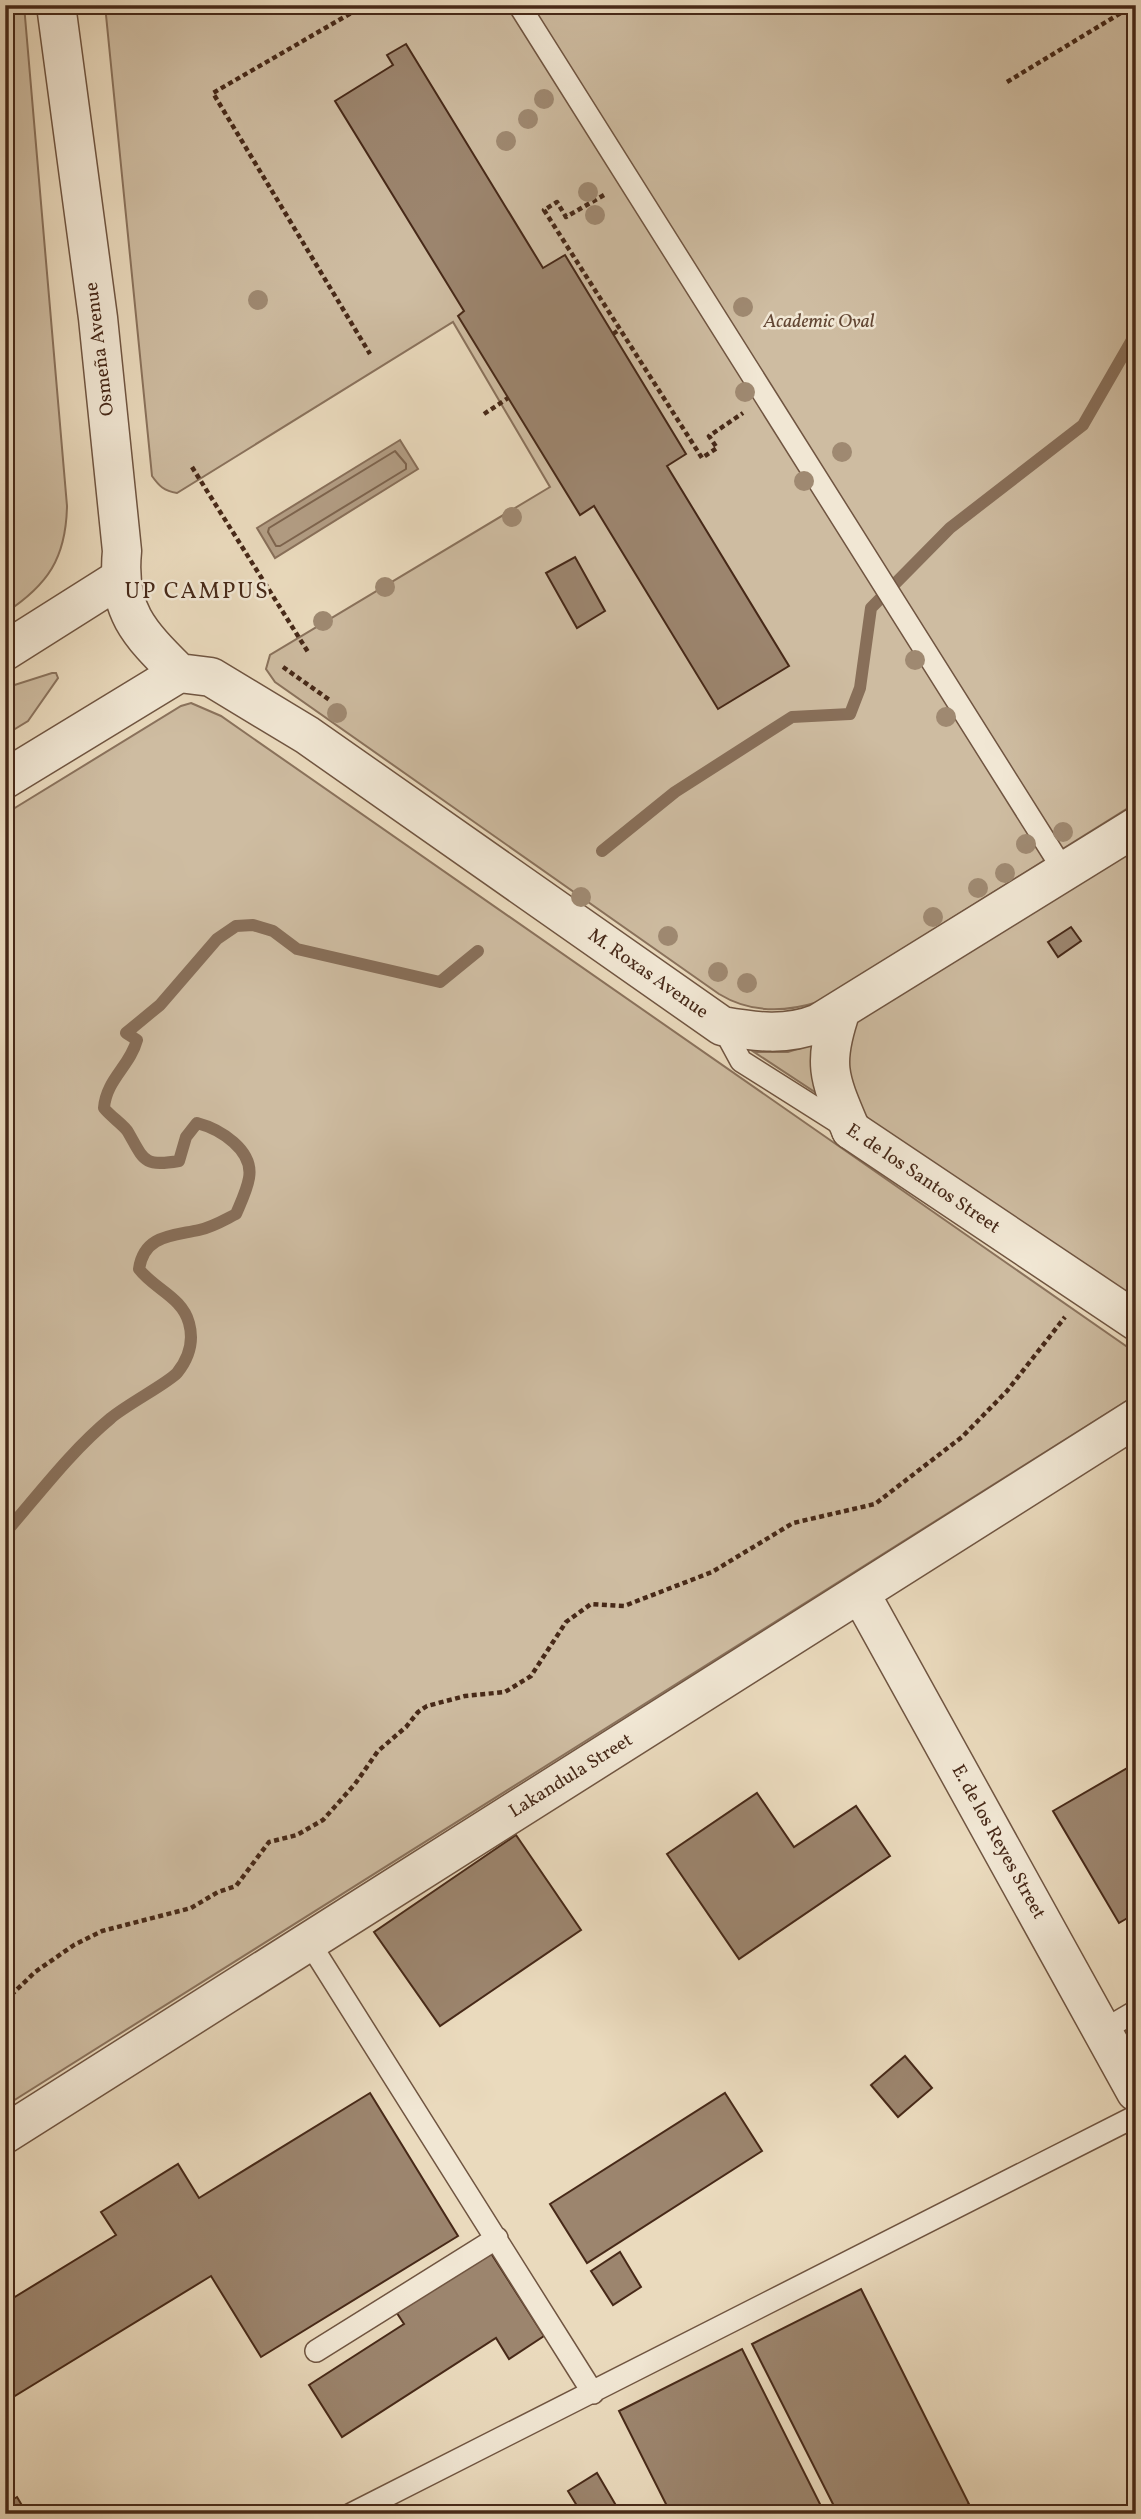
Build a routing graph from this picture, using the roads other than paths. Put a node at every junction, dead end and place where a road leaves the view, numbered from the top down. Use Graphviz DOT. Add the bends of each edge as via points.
graph roads {
  1 [pos="56,5"];
  2 [pos="519,5"];
  3 [pos="119,579"];
  4 [pos="5,651"];
  5 [pos="179,673"];
  6 [pos="5,779"];
  7 [pos="1136,827"];
  8 [pos="1064,871"];
  9 [pos="841,1010"];
  10 [pos="722,1026"];
  11 [pos="851,1130"];
  12 [pos="1136,1321"];
  13 [pos="1136,1418"];
  14 [pos="860,1593"];
  15 [pos="309,1942"];
  16 [pos="1136,2011"];
  17 [pos="1102,2031"];
  18 [pos="1136,2092"];
  19 [pos="1136,2116"];
  20 [pos="5,2134"];
  21 [pos="496,2238"];
  22 [pos="316,2351"];
  23 [pos="593,2393"];
  24 [pos="351,2514"];
  1 -- 3 [label="street, Osmeña Avenue" via="102,356 122,551"];
  2 -- 8 [label="lane"];
  3 -- 4 [label="street"];
  3 -- 5 [label="street, Osmeña Avenue" via="138,632"];
  5 -- 6 [label="street"];
  5 -- 10 [label="street, M. Roxas Avenue" via="211,677 307,735"];
  7 -- 8 [label="street, M. Roxas Avenue"];
  8 -- 9 [label="street, M. Roxas Avenue"];
  9 -- 10 [label="street, M. Roxas Avenue" via="808,1027 786,1032"];
  9 -- 11 [label="street" via="828,1056 829,1074"];
  10 -- 11 [label="lane, E. de los Santos Street" via="741,1061"];
  11 -- 12 [label="street, E. de los Santos Street"];
  13 -- 14 [label="street, Lakandula Street"];
  14 -- 15 [label="street, Lakandula Street"];
  14 -- 17 [label="street, E. de los Reyes Street"];
  15 -- 20 [label="street, Lakandula Street"];
  15 -- 21 [label="lane"];
  16 -- 17 [label="lane"];
  17 -- 18 [label="street, E. de los Reyes Street"];
  19 -- 23 [label="lane"];
  21 -- 22 [label="lane"];
  21 -- 23 [label="lane"];
  23 -- 24 [label="lane"];
}
